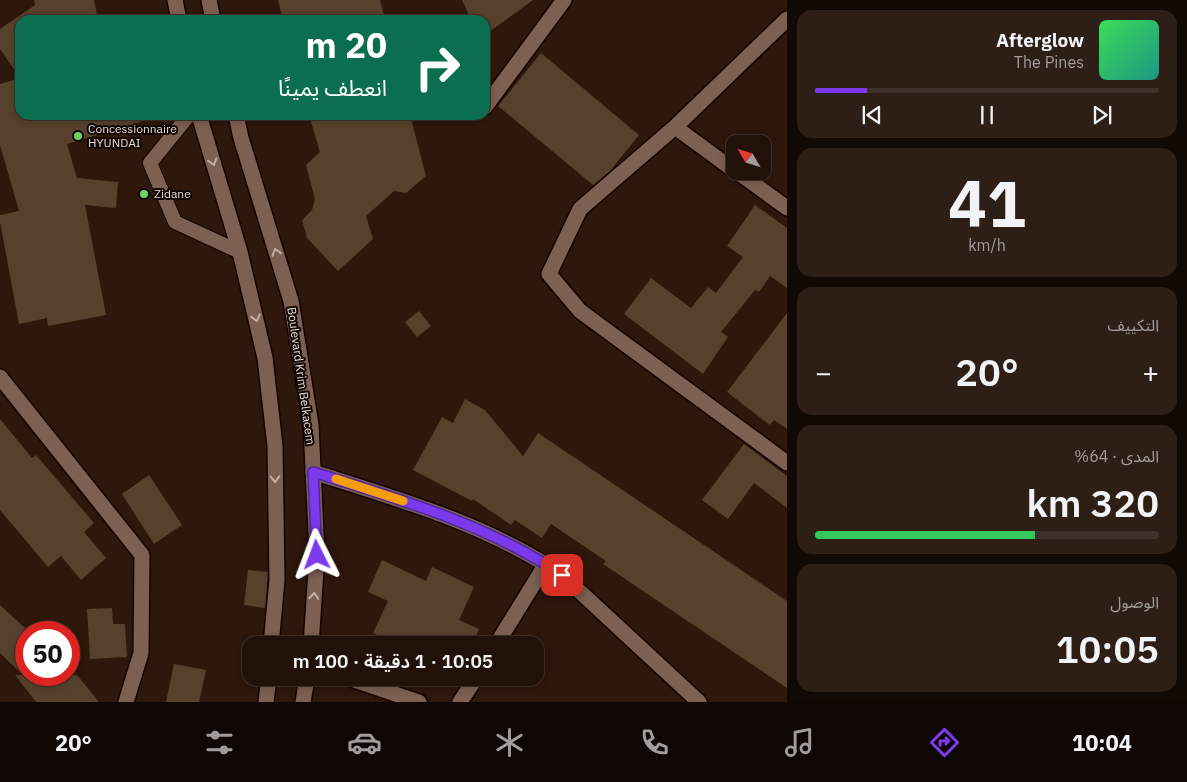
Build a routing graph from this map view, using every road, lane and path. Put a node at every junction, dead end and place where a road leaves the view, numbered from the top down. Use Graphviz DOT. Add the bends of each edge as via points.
graph roads {
  1 [pos="175,0"];
  2 [pos="209,0"];
  3 [pos="564,0"];
  4 [pos="178,15"];
  5 [pos="212,15"];
  6 [pos="787,20"];
  7 [pos="490,100"];
  8 [pos="185,120"];
  9 [pos="200,120"];
  10 [pos="237,120"];
  11 [pos="675,127"];
  12 [pos="726,164"];
  13 [pos="748,180"];
  14 [pos="787,208"];
  15 [pos="240,252"];
  16 [pos="0,377"];
  17 [pos="787,463"];
  18 [pos="313,472"];
  19 [pos="546,564"];
  20 [pos="272,636"];
  21 [pos="312,636"];
  22 [pos="502,636"];
  23 [pos="268,686"];
  24 [pos="306,686"];
  25 [pos="372,686"];
  26 [pos="471,686"];
  27 [pos="126,702"];
  28 [pos="266,702"];
  29 [pos="303,702"];
  30 [pos="419,702"];
  31 [pos="460,702"];
  32 [pos="699,702"];
  1 -- 4 [label="street"];
  2 -- 5 [label="street"];
  3 -- 7 [label="street"];
  6 -- 11 [label="street"];
  8 -- 15 [label="lane" via="150,162 175,222"];
  9 -- 15 [label="street, one-way"];
  18 -- 10 [label="street, Boulevard Krim Belkacem, one-way" via="311,425 291,301"];
  11 -- 12 [label="street"];
  11 -- 17 [label="street" via="580,209 548,274 580,311"];
  13 -- 14 [label="street"];
  15 -- 20 [label="street, one-way" via="265,358 275,446 276,580"];
  16 -- 27 [label="street" via="142,554 141,653"];
  18 -- 19 [label="street" via="433,510"];
  21 -- 18 [label="street, Boulevard Krim Belkacem, one-way" via="317,555"];
  19 -- 22 [label="street"];
  19 -- 32 [label="street" via="562,575"];
  23 -- 28 [label="street"];
  24 -- 29 [label="street"];
  25 -- 30 [label="street"];
  26 -- 31 [label="street"];
}
